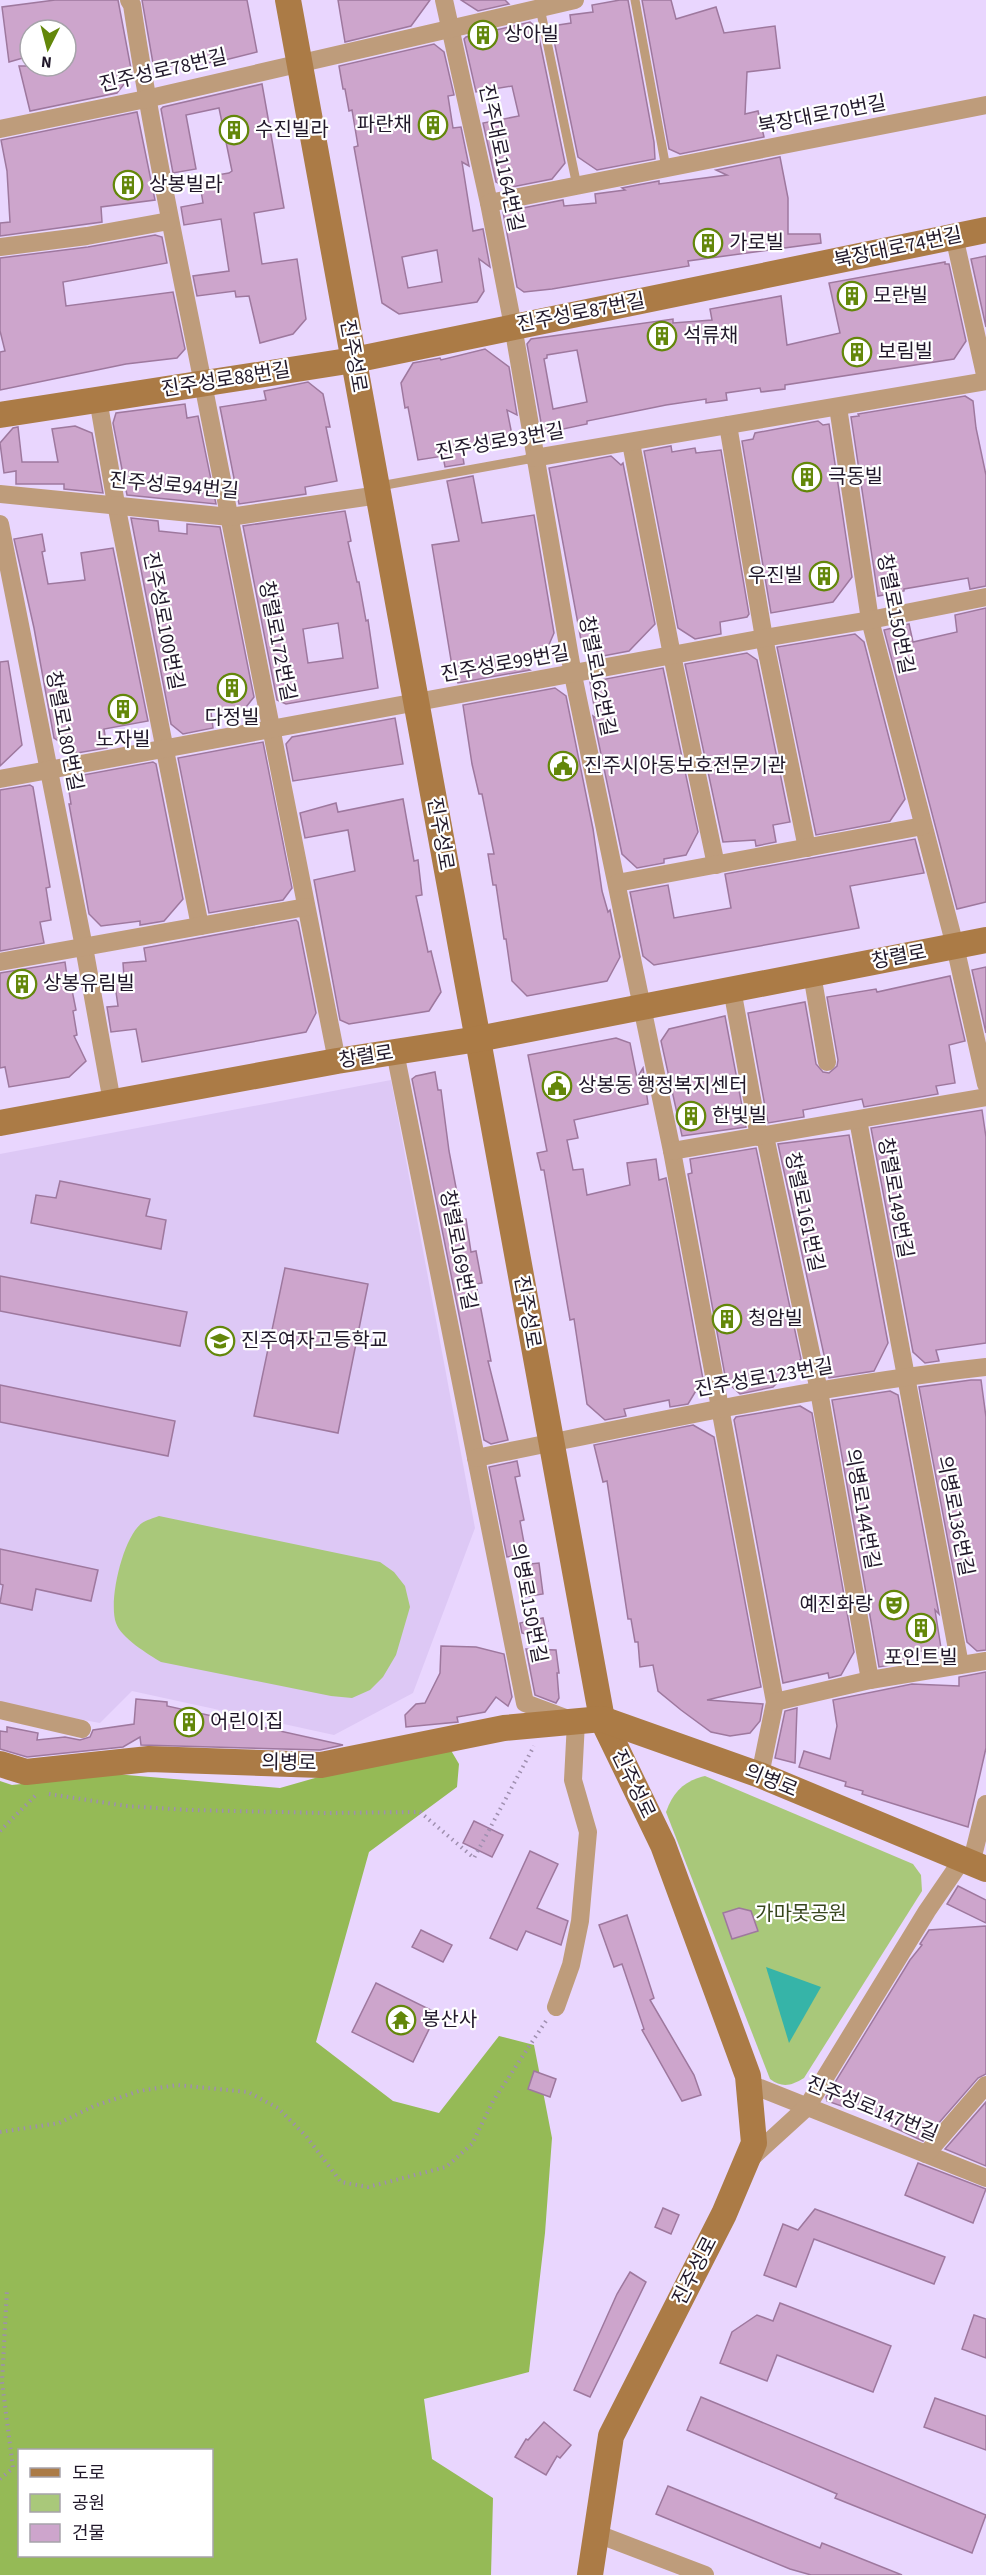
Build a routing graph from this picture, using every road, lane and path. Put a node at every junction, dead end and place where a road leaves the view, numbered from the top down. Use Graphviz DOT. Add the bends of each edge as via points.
graph roads {
  1 [pos="129,0"];
  2 [pos="288,0"];
  3 [pos="444,0"];
  4 [pos="575,0"];
  5 [pos="635,0"];
  6 [pos="540,8"];
  7 [pos="449,27"];
  8 [pos="300,63"];
  9 [pos="146,99"];
  10 [pos="986,105"];
  11 [pos="0,129"];
  12 [pos="666,168"];
  13 [pos="577,186"];
  14 [pos="489,203"];
  15 [pos="169,221"];
  16 [pos="986,230"];
  17 [pos="954,236"];
  18 [pos="0,247"];
  19 [pos="809,267"];
  20 [pos="513,326"];
  21 [pos="354,360"];
  22 [pos="986,380"];
  23 [pos="203,383"];
  24 [pos="98,399"];
  25 [pos="838,406"];
  26 [pos="0,415"];
  27 [pos="728,425"];
  28 [pos="631,442"];
  29 [pos="534,458"];
  30 [pos="378,491"];
  31 [pos="0,494"];
  32 [pos="116,504"];
  33 [pos="230,517"];
  34 [pos="0,524"];
  35 [pos="5,573"];
  36 [pos="986,597"];
  37 [pos="870,620"];
  38 [pos="764,638"];
  39 [pos="672,655"];
  40 [pos="573,675"];
  41 [pos="416,703"];
  42 [pos="272,730"];
  43 [pos="166,748"];
  44 [pos="49,770"];
  45 [pos="0,779"];
  46 [pos="923,826"];
  47 [pos="807,848"];
  48 [pos="716,864"];
  49 [pos="616,883"];
  50 [pos="306,907"];
  51 [pos="200,926"];
  52 [pos="986,940"];
  53 [pos="955,946"];
  54 [pos="84,947"];
  55 [pos="0,962"];
  56 [pos="812,974"];
  57 [pos="732,990"];
  58 [pos="641,1006"];
  59 [pos="478,1039"];
  60 [pos="395,1052"];
  61 [pos="337,1061"];
  62 [pos="827,1062"];
  63 [pos="986,1084"];
  64 [pos="986,1097"];
  65 [pos="112,1102"];
  66 [pos="858,1120"];
  67 [pos="0,1123"];
  68 [pos="762,1136"];
  69 [pos="672,1152"];
  70 [pos="986,1368"];
  71 [pos="905,1376"];
  72 [pos="819,1391"];
  73 [pos="718,1409"];
  74 [pos="551,1443"];
  75 [pos="476,1458"];
  76 [pos="986,1661"];
  77 [pos="960,1665"];
  78 [pos="870,1680"];
  79 [pos="775,1702"];
  80 [pos="0,1710"];
  81 [pos="602,1719"];
  82 [pos="576,1722"];
  83 [pos="546,1725"];
  84 [pos="82,1729"];
  85 [pos="0,1764"];
  86 [pos="760,1775"];
  87 [pos="986,1804"];
  88 [pos="0,1831"];
  89 [pos="973,1864"];
  90 [pos="556,2007"];
  91 [pos="748,2076"];
  92 [pos="986,2085"];
  93 [pos="807,2107"];
  94 [pos="0,2132"];
  95 [pos="926,2154"];
  96 [pos="745,2163"];
  97 [pos="986,2178"];
  98 [pos="7,2289"];
  99 [pos="0,2479"];
  100 [pos="595,2533"];
  101 [pos="590,2575"];
  102 [pos="705,2575"];
  1 -- 9 [label="street, 창렬로172번길"];
  2 -- 8 [label="street, 진주성로"];
  3 -- 7 [label="street, 진주대로1164번길"];
  4 -- 6 [label="street, 진주성로78번길"];
  5 -- 12 [label="lane"];
  6 -- 7 [label="street, 진주성로78번길"];
  6 -- 13 [label="lane"];
  7 -- 8 [label="street, 진주성로78번길"];
  7 -- 14 [label="street, 진주대로1164번길"];
  8 -- 9 [label="street, 진주성로78번길"];
  8 -- 21 [label="street, 진주성로"];
  9 -- 11 [label="street, 진주성로78번길"];
  9 -- 15 [label="street, 창렬로172번길"];
  10 -- 12 [label="street, 북장대로70번길"];
  12 -- 13 [label="street, 북장대로70번길"];
  13 -- 14 [label="street, 북장대로70번길"];
  14 -- 20 [label="street, 진주대로1164번길"];
  15 -- 18 [label="street"];
  15 -- 23 [label="street, 창렬로172번길"];
  16 -- 17 [label="street, 북장대로74번길"];
  17 -- 19 [label="street, 북장대로74번길"];
  17 -- 22 [label="street"];
  19 -- 20 [label="street, 진주성로87번길"];
  20 -- 21 [label="street, 진주성로87번길"];
  20 -- 29 [label="street, 진주대로1164번길"];
  21 -- 23 [label="street, 진주성로88번길"];
  21 -- 30 [label="street, 진주성로"];
  22 -- 25 [label="street, 진주성로93번길"];
  23 -- 24 [label="street, 진주성로88번길"];
  23 -- 33 [label="street, 창렬로172번길"];
  24 -- 26 [label="street, 진주성로88번길"];
  24 -- 32 [label="street"];
  25 -- 27 [label="street, 진주성로93번길"];
  25 -- 37 [label="street, 창렬로150번길"];
  27 -- 28 [label="street, 진주성로93번길"];
  27 -- 38 [label="street"];
  28 -- 29 [label="street, 진주성로93번길"];
  28 -- 39 [label="street"];
  29 -- 30 [label="lane, 진주성로93번길"];
  29 -- 40 [label="street, 창렬로162번길"];
  30 -- 33 [label="street, 진주성로94번길"];
  30 -- 41 [label="street, 진주성로"];
  31 -- 32 [label="street, 진주성로94번길"];
  32 -- 33 [label="street, 진주성로94번길"];
  32 -- 43 [label="street, 진주성로100번길"];
  33 -- 42 [label="street, 창렬로172번길"];
  34 -- 35 [label="street, 창렬로180번길"];
  35 -- 44 [label="street, 창렬로180번길"];
  36 -- 37 [label="street, 진주성로99번길"];
  37 -- 38 [label="street, 진주성로99번길"];
  37 -- 46 [label="street, 창렬로150번길"];
  38 -- 39 [label="street, 진주성로99번길"];
  38 -- 47 [label="street"];
  39 -- 40 [label="street, 진주성로99번길"];
  39 -- 48 [label="street"];
  40 -- 41 [label="street, 진주성로99번길"];
  40 -- 49 [label="street, 창렬로162번길"];
  41 -- 42 [label="street"];
  41 -- 59 [label="street, 진주성로"];
  42 -- 43 [label="street"];
  42 -- 50 [label="street, 창렬로172번길"];
  43 -- 44 [label="street"];
  43 -- 51 [label="street, 진주성로100번길"];
  44 -- 45 [label="street"];
  44 -- 54 [label="street, 창렬로180번길"];
  46 -- 47 [label="street"];
  46 -- 53 [label="street, 창렬로150번길"];
  47 -- 48 [label="street"];
  48 -- 49 [label="street"];
  49 -- 58 [label="street, 창렬로162번길"];
  50 -- 51 [label="street"];
  50 -- 61 [label="street, 창렬로172번길"];
  51 -- 54 [label="street"];
  52 -- 53 [label="street, 창렬로"];
  53 -- 56 [label="street, 창렬로"];
  53 -- 63 [label="street"];
  54 -- 55 [label="street"];
  54 -- 65 [label="street, 창렬로180번길"];
  56 -- 57 [label="street, 창렬로"];
  56 -- 62 [label="street"];
  57 -- 58 [label="street, 창렬로"];
  57 -- 68 [label="street"];
  58 -- 59 [label="street, 창렬로"];
  58 -- 69 [label="street"];
  59 -- 60 [label="street, 창렬로"];
  59 -- 74 [label="street, 진주성로"];
  60 -- 61 [label="street, 창렬로"];
  60 -- 75 [label="street, 창렬로169번길"];
  61 -- 65 [label="street, 창렬로"];
  64 -- 66 [label="street, 창렬로149번길"];
  65 -- 67 [label="street, 창렬로"];
  66 -- 68 [label="street"];
  66 -- 71 [label="street, 창렬로149번길"];
  68 -- 69 [label="street, 창렬로161번길"];
  68 -- 72 [label="street, 창렬로161번길"];
  69 -- 73 [label="street"];
  70 -- 71 [label="street, 진주성로123번길"];
  71 -- 72 [label="street, 진주성로123번길"];
  71 -- 77 [label="street, 의병로136번길"];
  72 -- 73 [label="street, 진주성로123번길"];
  72 -- 78 [label="street, 의병로144번길"];
  73 -- 74 [label="street, 진주성로123번길"];
  73 -- 79 [label="street"];
  74 -- 75 [label="street, 진주성로123번길"];
  74 -- 81 [label="street, 진주성로"];
  75 -- 82 [label="street, 의병로150번길" via="525,1703"];
  76 -- 77 [label="street"];
  77 -- 78 [label="street"];
  78 -- 79 [label="street"];
  79 -- 86 [label="street"];
  80 -- 84 [label="street"];
  81 -- 82 [label="street, 의병로"];
  81 -- 86 [label="street, 의병로"];
  81 -- 91 [label="street, 진주성로" via="663,1845"];
  82 -- 83 [label="street, 의병로"];
  82 -- 90 [label="street" via="573,1780 588,1832 580,1921 571,1965"];
  83 -- 85 [label="street, 의병로" via="504,1728 321,1765 149,1759 26,1772"];
  83 -- 88 [label="path" via="474,1858 420,1812 189,1810 126,1806 39,1792"];
  86 -- 89 [label="street, 의병로"];
  87 -- 89 [label="street"];
  89 -- 93 [label="street" via="927,1911"];
  90 -- 94 [label="path" via="494,2101 472,2144 446,2167 368,2187 340,2181 306,2136 278,2108 248,2092 177,2085 139,2091 59,2123"];
  91 -- 93 [label="street, 진주성로147번길" via="750,2084"];
  91 -- 96 [label="street, 진주성로" via="754,2143"];
  92 -- 95 [label="street"];
  93 -- 95 [label="street, 진주성로147번길"];
  93 -- 96 [label="street"];
  95 -- 97 [label="street, 진주성로147번길"];
  96 -- 100 [label="street, 진주성로" via="724,2214 611,2436"];
  98 -- 99 [label="path" via="2,2382 13,2468"];
  100 -- 101 [label="street, 진주성로"];
  100 -- 102 [label="street"];
}
